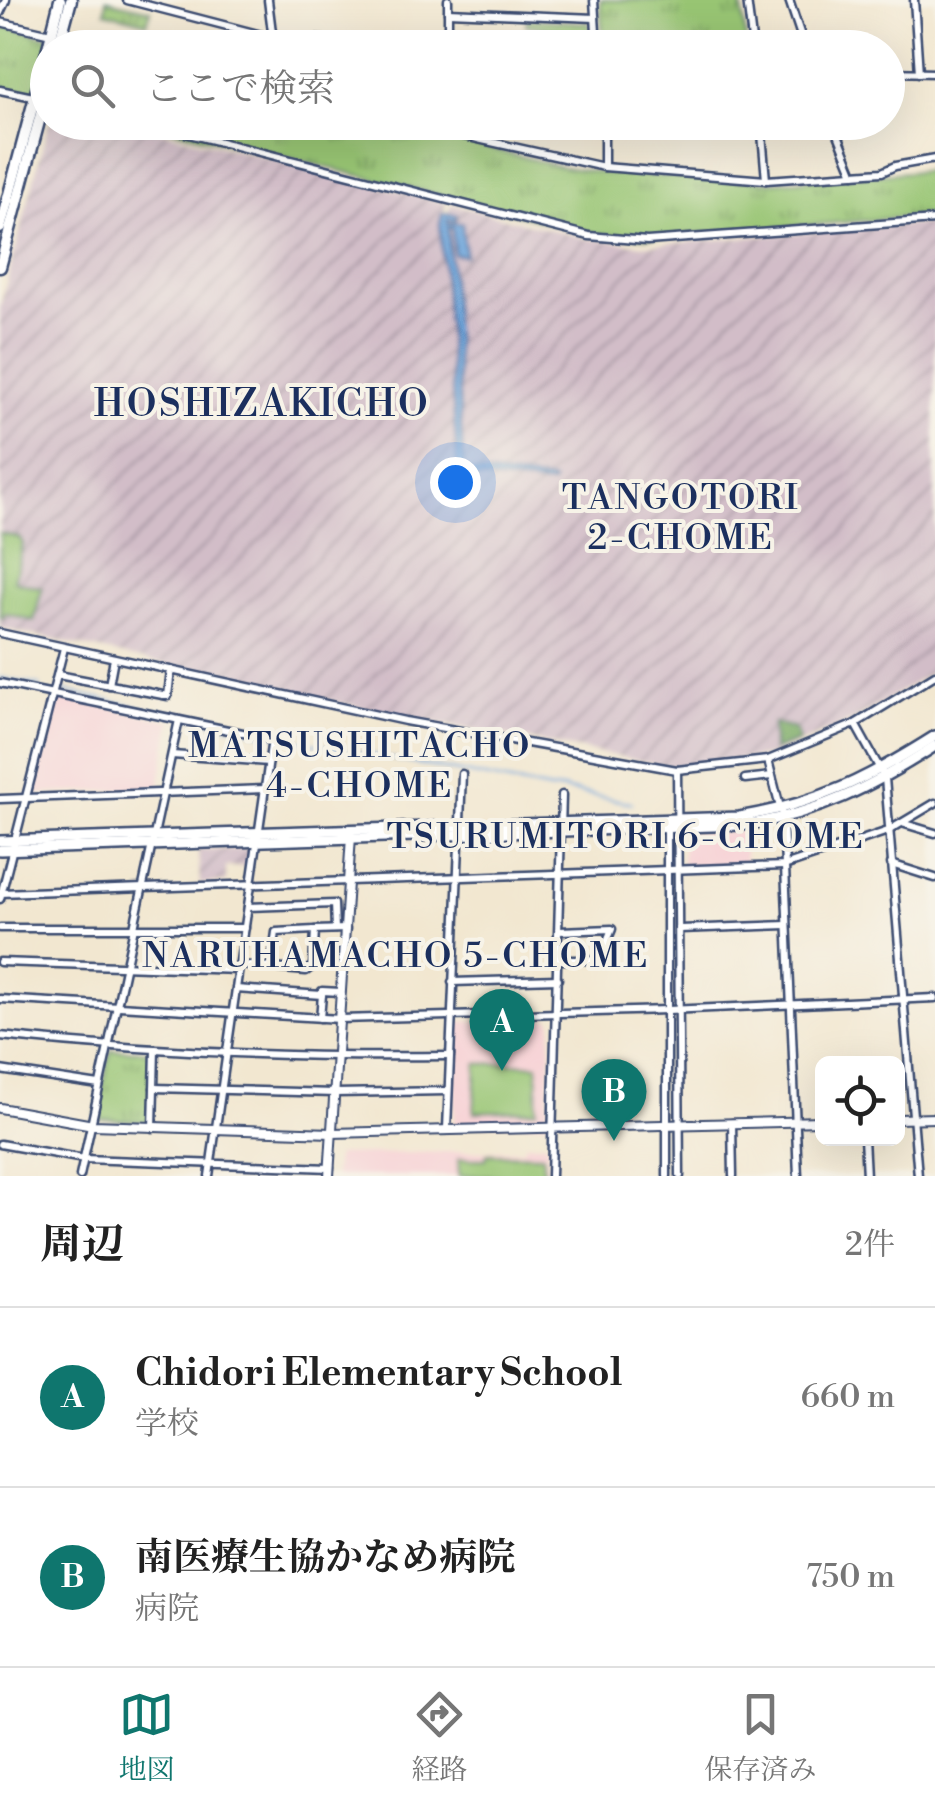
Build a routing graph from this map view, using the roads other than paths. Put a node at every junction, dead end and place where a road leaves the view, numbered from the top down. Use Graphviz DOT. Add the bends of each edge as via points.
graph roads {
  1 [pos="6,0"];
  2 [pos="60,0"];
  3 [pos="71,0"];
  4 [pos="127,0"];
  5 [pos="268,0"];
  6 [pos="448,0"];
  7 [pos="594,0"];
  8 [pos="748,0"];
  9 [pos="789,0"];
  10 [pos="914,0"];
  11 [pos="448,12"];
  12 [pos="0,13"];
  13 [pos="595,18"];
  14 [pos="0,22"];
  15 [pos="58,30"];
  16 [pos="60,30"];
  17 [pos="242,30"];
  18 [pos="272,30"];
  19 [pos="448,30"];
  20 [pos="596,30"];
  21 [pos="751,30"];
  22 [pos="799,30"];
  23 [pos="30,31"];
  24 [pos="905,73"];
  25 [pos="919,73"];
  26 [pos="935,73"];
  27 [pos="0,90"];
  28 [pos="30,94"];
  29 [pos="30,138"];
  30 [pos="213,140"];
  31 [pos="483,140"];
  32 [pos="604,140"];
  33 [pos="762,140"];
  34 [pos="840,140"];
  35 [pos="935,160"];
  36 [pos="604,166"];
  37 [pos="854,174"];
  38 [pos="766,180"];
  39 [pos="935,220"];
  40 [pos="3,224"];
  41 [pos="0,267"];
  42 [pos="0,633"];
  43 [pos="64,648"];
  44 [pos="114,658"];
  45 [pos="171,670"];
  46 [pos="58,674"];
  47 [pos="935,675"];
  48 [pos="0,683"];
  49 [pos="109,685"];
  50 [pos="54,693"];
  51 [pos="179,720"];
  52 [pos="856,724"];
  53 [pos="935,736"];
  54 [pos="286,738"];
  55 [pos="272,739"];
  56 [pos="935,746"];
  57 [pos="172,755"];
  58 [pos="768,760"];
  59 [pos="268,762"];
  60 [pos="677,770"];
  61 [pos="883,773"];
  62 [pos="462,774"];
  63 [pos="772,776"];
  64 [pos="745,779"];
  65 [pos="264,790"];
  66 [pos="164,794"];
  67 [pos="562,794"];
  68 [pos="25,798"];
  69 [pos="0,799"];
  70 [pos="935,803"];
  71 [pos="781,814"];
  72 [pos="680,823"];
  73 [pos="904,823"];
  74 [pos="562,827"];
  75 [pos="666,828"];
  76 [pos="460,831"];
  77 [pos="888,832"];
  78 [pos="935,832"];
  79 [pos="351,835"];
  80 [pos="258,838"];
  81 [pos="0,842"];
  82 [pos="152,842"];
  83 [pos="14,846"];
  84 [pos="0,850"];
  85 [pos="891,864"];
  86 [pos="784,866"];
  87 [pos="668,870"];
  88 [pos="680,870"];
  89 [pos="560,874"];
  90 [pos="458,878"];
  91 [pos="935,878"];
  92 [pos="349,881"];
  93 [pos="251,884"];
  94 [pos="143,888"];
  95 [pos="0,895"];
  96 [pos="248,907"];
  97 [pos="786,925"];
  98 [pos="0,928"];
  99 [pos="134,928"];
  100 [pos="245,928"];
  101 [pos="680,928"];
  102 [pos="335,929"];
  103 [pos="346,929"];
  104 [pos="314,930"];
  105 [pos="559,931"];
  106 [pos="558,960"];
  107 [pos="0,962"];
  108 [pos="126,968"];
  109 [pos="239,968"];
  110 [pos="271,968"];
  111 [pos="558,979"];
  112 [pos="452,982"];
  113 [pos="236,989"];
  114 [pos="342,992"];
  115 [pos="322,995"];
  116 [pos="0,998"];
  117 [pos="935,998"];
  118 [pos="902,1000"];
  119 [pos="790,1005"];
  120 [pos="116,1008"];
  121 [pos="680,1009"];
  122 [pos="668,1010"];
  123 [pos="557,1013"];
  124 [pos="232,1014"];
  125 [pos="452,1016"];
  126 [pos="320,1018"];
  127 [pos="340,1018"];
  128 [pos="0,1036"];
  129 [pos="106,1047"];
  130 [pos="155,1049"];
  131 [pos="226,1052"];
  132 [pos="450,1056"];
  133 [pos="337,1057"];
  134 [pos="0,1070"];
  135 [pos="98,1085"];
  136 [pos="154,1088"];
  137 [pos="221,1090"];
  138 [pos="448,1091"];
  139 [pos="334,1093"];
  140 [pos="0,1108"];
  141 [pos="935,1118"];
  142 [pos="905,1119"];
  143 [pos="914,1119"];
  144 [pos="815,1121"];
  145 [pos="794,1122"];
  146 [pos="680,1124"];
  147 [pos="732,1124"];
  148 [pos="668,1125"];
  149 [pos="93,1126"];
  150 [pos="154,1128"];
  151 [pos="552,1128"];
  152 [pos="448,1129"];
  153 [pos="215,1130"];
  154 [pos="332,1133"];
  155 [pos="0,1144"];
  156 [pos="864,1146"];
  157 [pos="84,1159"];
  158 [pos="210,1165"];
  159 [pos="329,1172"];
  160 [pos="80,1176"];
  161 [pos="209,1176"];
  162 [pos="550,1176"];
  163 [pos="667,1176"];
  164 [pos="680,1176"];
  165 [pos="734,1176"];
  166 [pos="798,1176"];
  167 [pos="866,1176"];
  168 [pos="918,1176"];
  1 -- 12 [label="street"];
  2 -- 15 [label="highway"];
  3 -- 16 [label="highway"];
  4 -- 17 [label="street"];
  5 -- 18 [label="street"];
  6 -- 11 [label="street"];
  7 -- 13 [label="street"];
  8 -- 21 [label="street"];
  9 -- 22 [label="street"];
  10 -- 25 [label="street"];
  11 -- 13 [label="street"];
  11 -- 19 [label="street"];
  13 -- 20 [label="street"];
  14 -- 23 [label="street"];
  24 -- 25 [label="street"];
  25 -- 26 [label="street"];
  27 -- 28 [label="street"];
  29 -- 40 [label="highway"];
  30 -- 39 [label="street" via="616,240"];
  31 -- 36 [label="street"];
  32 -- 36 [label="street"];
  33 -- 38 [label="street"];
  34 -- 37 [label="street"];
  35 -- 37 [label="street"];
  36 -- 38 [label="street"];
  37 -- 38 [label="street"];
  40 -- 41 [label="highway"];
  42 -- 43 [label="street"];
  43 -- 44 [label="street"];
  43 -- 46 [label="street"];
  44 -- 45 [label="street"];
  44 -- 49 [label="street"];
  45 -- 49 [label="street" via="168,696"];
  45 -- 60 [label="street" via="404,722"];
  46 -- 49 [label="street"];
  46 -- 50 [label="street"];
  47 -- 52 [label="street"];
  48 -- 50 [label="street"];
  50 -- 51 [label="street"];
  50 -- 68 [label="street"];
  51 -- 55 [label="street"];
  51 -- 57 [label="street"];
  52 -- 58 [label="street"];
  52 -- 61 [label="street"];
  53 -- 61 [label="main road"];
  54 -- 55 [label="street"];
  55 -- 59 [label="street"];
  56 -- 61 [label="main road"];
  57 -- 59 [label="street"];
  57 -- 66 [label="street"];
  58 -- 60 [label="street"];
  58 -- 63 [label="street"];
  59 -- 65 [label="street"];
  60 -- 72 [label="street"];
  61 -- 71 [label="main road" via="836,802"];
  61 -- 77 [label="street"];
  62 -- 76 [label="street"];
  63 -- 64 [label="street"];
  63 -- 71 [label="street"];
  65 -- 66 [label="street"];
  65 -- 80 [label="street"];
  66 -- 68 [label="street"];
  66 -- 82 [label="street"];
  67 -- 74 [label="street"];
  68 -- 69 [label="street"];
  68 -- 83 [label="street"];
  70 -- 73 [label="street"];
  71 -- 72 [label="main road"];
  71 -- 86 [label="street"];
  72 -- 74 [label="main road"];
  72 -- 75 [label="main road"];
  72 -- 88 [label="street"];
  73 -- 77 [label="street"];
  73 -- 78 [label="street"];
  74 -- 75 [label="main road"];
  74 -- 76 [label="main road"];
  74 -- 89 [label="street"];
  75 -- 87 [label="street"];
  76 -- 79 [label="main road"];
  76 -- 90 [label="street"];
  77 -- 85 [label="street"];
  77 -- 86 [label="street"];
  79 -- 80 [label="main road"];
  79 -- 92 [label="street"];
  80 -- 82 [label="main road"];
  80 -- 93 [label="street"];
  81 -- 83 [label="main road"];
  82 -- 83 [label="main road"];
  82 -- 94 [label="street"];
  83 -- 84 [label="main road"];
  83 -- 95 [label="street"];
  85 -- 91 [label="street"];
  85 -- 118 [label="street"];
  86 -- 88 [label="street"];
  86 -- 97 [label="street"];
  87 -- 88 [label="street"];
  87 -- 89 [label="street"];
  87 -- 122 [label="street"];
  88 -- 101 [label="street"];
  89 -- 90 [label="street"];
  89 -- 105 [label="street"];
  90 -- 92 [label="street"];
  90 -- 112 [label="street"];
  92 -- 93 [label="street"];
  92 -- 103 [label="street"];
  93 -- 94 [label="street"];
  93 -- 96 [label="street"];
  94 -- 95 [label="street"];
  94 -- 99 [label="street"];
  96 -- 100 [label="street"];
  96 -- 102 [label="street" via="334,904"];
  97 -- 101 [label="street"];
  97 -- 119 [label="street"];
  98 -- 99 [label="street"];
  99 -- 100 [label="street"];
  99 -- 108 [label="street"];
  100 -- 109 [label="street"];
  101 -- 121 [label="street"];
  102 -- 103 [label="street"];
  102 -- 104 [label="street"];
  103 -- 114 [label="street"];
  104 -- 110 [label="street" via="276,932"];
  104 -- 110 [label="street" via="313,966"];
  105 -- 106 [label="street"];
  105 -- 106 [label="street" via="612,930 599,960"];
  106 -- 111 [label="street"];
  107 -- 108 [label="street"];
  108 -- 109 [label="street"];
  108 -- 120 [label="street"];
  109 -- 110 [label="street"];
  109 -- 113 [label="street"];
  111 -- 112 [label="street"];
  111 -- 123 [label="street"];
  112 -- 125 [label="street"];
  113 -- 115 [label="street"];
  113 -- 124 [label="street"];
  114 -- 115 [label="street"];
  114 -- 127 [label="street"];
  115 -- 126 [label="street"];
  116 -- 120 [label="street"];
  117 -- 118 [label="street"];
  118 -- 119 [label="street"];
  118 -- 143 [label="street"];
  119 -- 121 [label="street"];
  119 -- 145 [label="street"];
  120 -- 124 [label="street"];
  120 -- 129 [label="street"];
  121 -- 122 [label="street"];
  121 -- 146 [label="street"];
  122 -- 123 [label="street"];
  122 -- 148 [label="street"];
  123 -- 125 [label="street"];
  123 -- 151 [label="street"];
  124 -- 126 [label="street"];
  124 -- 131 [label="street"];
  125 -- 127 [label="street"];
  125 -- 132 [label="street"];
  126 -- 127 [label="street"];
  127 -- 133 [label="street"];
  128 -- 129 [label="street"];
  129 -- 130 [label="street"];
  129 -- 135 [label="street"];
  130 -- 131 [label="street"];
  130 -- 136 [label="street"];
  131 -- 133 [label="street"];
  131 -- 137 [label="street"];
  132 -- 133 [label="street"];
  132 -- 138 [label="street"];
  133 -- 139 [label="street"];
  134 -- 135 [label="street"];
  135 -- 149 [label="street"];
  136 -- 137 [label="street"];
  136 -- 150 [label="street"];
  137 -- 139 [label="street"];
  137 -- 153 [label="street"];
  138 -- 139 [label="street"];
  138 -- 152 [label="street"];
  139 -- 154 [label="street"];
  140 -- 149 [label="street"];
  141 -- 143 [label="street"];
  142 -- 143 [label="street"];
  143 -- 168 [label="street"];
  144 -- 145 [label="street"];
  145 -- 147 [label="street"];
  145 -- 166 [label="street"];
  146 -- 147 [label="street"];
  146 -- 148 [label="street"];
  146 -- 164 [label="street"];
  147 -- 165 [label="street"];
  148 -- 151 [label="street"];
  148 -- 163 [label="street"];
  149 -- 150 [label="street"];
  149 -- 157 [label="street"];
  150 -- 153 [label="street"];
  151 -- 152 [label="street"];
  151 -- 162 [label="street"];
  152 -- 154 [label="street"];
  153 -- 154 [label="street"];
  153 -- 158 [label="street"];
  154 -- 159 [label="street"];
  155 -- 157 [label="street"];
  156 -- 167 [label="street"];
  157 -- 158 [label="street"];
  157 -- 160 [label="street"];
  158 -- 159 [label="street"];
  158 -- 161 [label="street"];
}
